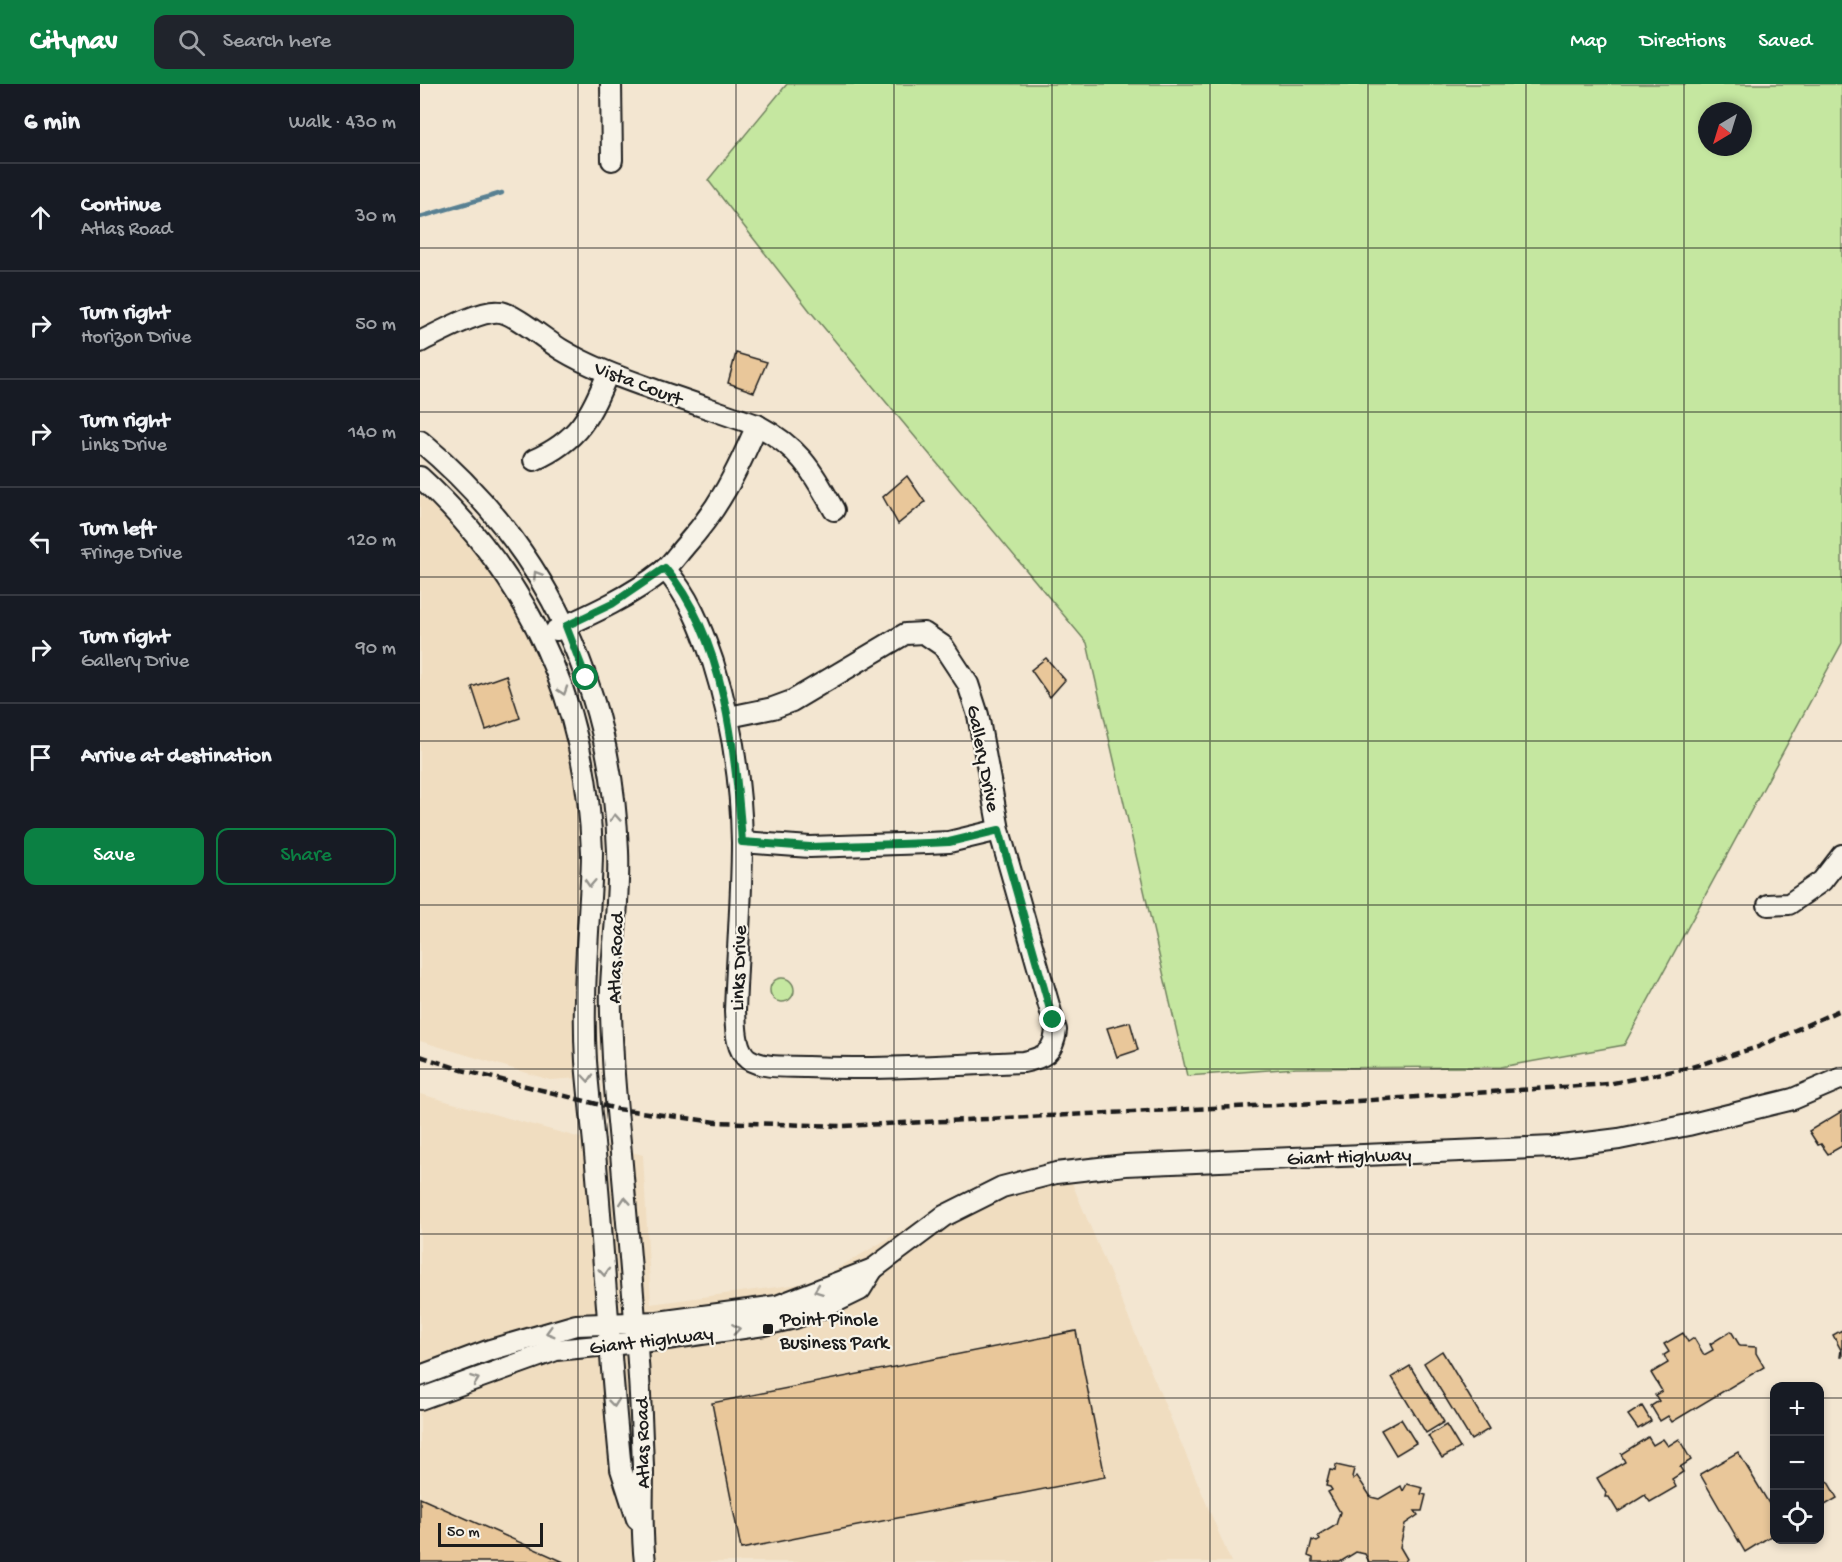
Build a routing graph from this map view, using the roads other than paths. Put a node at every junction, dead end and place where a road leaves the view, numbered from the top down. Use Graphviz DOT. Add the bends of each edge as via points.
graph roads {
  1 [pos="611,84"];
  2 [pos="612,160"];
  3 [pos="420,342"];
  4 [pos="608,374"];
  5 [pos="757,425"];
  6 [pos="420,441"];
  7 [pos="534,460"];
  8 [pos="420,477"];
  9 [pos="834,510"];
  10 [pos="665,568"];
  11 [pos="566,626"];
  12 [pos="542,637"];
  13 [pos="729,717"];
  14 [pos="999,830"];
  15 [pos="742,842"];
  16 [pos="1842,855"];
  17 [pos="1768,905"];
  18 [pos="1055,1038"];
  19 [pos="1842,1078"];
  20 [pos="608,1323"];
  21 [pos="635,1332"];
  22 [pos="609,1345"];
  23 [pos="420,1376"];
  24 [pos="420,1399"];
  25 [pos="641,1533"];
  26 [pos="645,1562"];
  1 -- 2 [label="street"];
  3 -- 4 [label="street, Vista Court" via="472,318 501,312"];
  4 -- 5 [label="street, Vista Court"];
  4 -- 7 [label="street" via="598,399 569,440"];
  5 -- 9 [label="street, Vista Court" via="795,451"];
  5 -- 10 [label="street" via="721,500"];
  11 -- 6 [label="street, Atlas Road, one-way" via="534,569 506,530"];
  8 -- 12 [label="street, Atlas Road" via="485,546 512,583"];
  10 -- 11 [label="street" via="612,604"];
  10 -- 13 [label="street, Links Drive" via="698,620"];
  11 -- 12 [label="street"];
  21 -- 11 [label="street, Atlas Road, one-way" via="613,1061 611,991 618,853 614,796 603,730"];
  12 -- 20 [label="street, Atlas Road, one-way" via="577,736 588,799 592,853 585,990 586,1061"];
  13 -- 14 [label="street, Gallery Drive" via="792,701 905,634 929,635 948,653 977,706"];
  13 -- 15 [label="street, Links Drive"];
  14 -- 15 [label="street" via="928,843 810,847"];
  14 -- 18 [label="street, Gallery Drive" via="1046,992"];
  15 -- 18 [label="street, Links Drive" via="735,1011 736,1037 745,1057 757,1064 854,1069 1023,1062 1041,1059"];
  16 -- 17 [label="street" via="1822,881 1789,904"];
  19 -- 21 [label="street, Giant Highway" via="1782,1102 1608,1141 1554,1147 1125,1165 1056,1173 1002,1186 944,1216 873,1269 777,1306 658,1322"];
  20 -- 21 [label="street, Giant Highway"];
  20 -- 22 [label="street, Atlas Road"];
  20 -- 23 [label="street, Giant Highway, one-way" via="576,1325"];
  21 -- 22 [label="street, Giant Highway"];
  21 -- 25 [label="street, Atlas Road" via="643,1469"];
  24 -- 22 [label="street, Giant Highway, one-way" via="556,1350"];
  22 -- 25 [label="street, Atlas Road, one-way" via="621,1469"];
  25 -- 26 [label="street, Atlas Road"];
}
